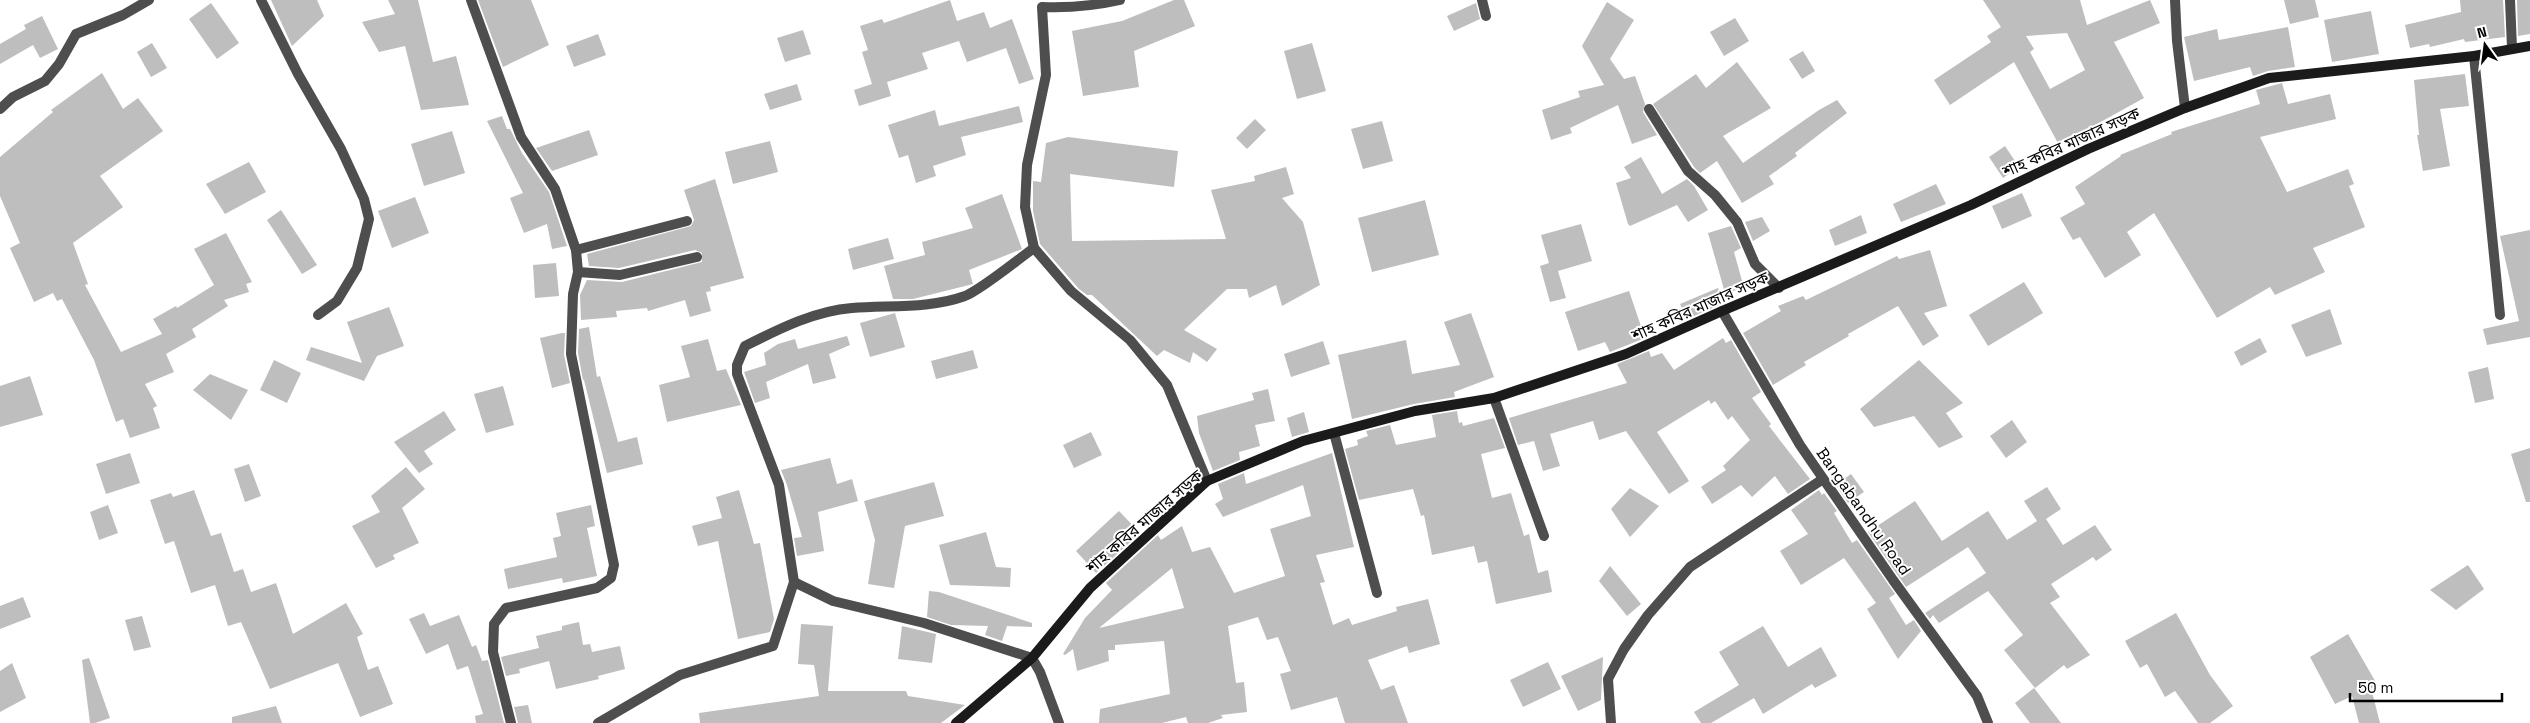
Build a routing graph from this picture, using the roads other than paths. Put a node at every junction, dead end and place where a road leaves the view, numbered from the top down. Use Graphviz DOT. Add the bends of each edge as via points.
graph roads {
  1 [pos="149,0"];
  2 [pos="261,0"];
  3 [pos="471,0"];
  4 [pos="1120,0"];
  5 [pos="1482,0"];
  6 [pos="2175,0"];
  7 [pos="2510,0"];
  8 [pos="1039,3"];
  9 [pos="1486,16"];
  10 [pos="2530,46"];
  11 [pos="2512,48"];
  12 [pos="2474,56"];
  13 [pos="2185,108"];
  14 [pos="0,109"];
  15 [pos="1648,109"];
  16 [pos="687,220"];
  17 [pos="1034,248"];
  18 [pos="576,250"];
  19 [pos="697,257"];
  20 [pos="578,272"];
  21 [pos="1779,288"];
  22 [pos="1722,311"];
  23 [pos="318,315"];
  24 [pos="2500,315"];
  25 [pos="1494,398"];
  26 [pos="1334,432"];
  27 [pos="1823,479"];
  28 [pos="1207,481"];
  29 [pos="1544,536"];
  30 [pos="794,582"];
  31 [pos="1378,593"];
  32 [pos="1032,658"];
  33 [pos="510,723"];
  34 [pos="598,723"];
  35 [pos="956,723"];
  36 [pos="1059,723"];
  37 [pos="1611,723"];
  38 [pos="1988,723"];
  1 -- 14 [label="street" via="123,16 76,34 45,81 13,97"];
  2 -- 23 [label="street" via="341,149 364,199 369,219 357,268 337,301"];
  3 -- 18 [label="street" via="520,137 556,189"];
  4 -- 8 [label="street" via="1064,8"];
  5 -- 9 [label="street"];
  6 -- 13 [label="street"];
  7 -- 11 [label="street"];
  8 -- 17 [label="street" via="1046,75 1027,165 1025,207"];
  10 -- 11 [label="street, শাহ কবির মাজার সড়ক"];
  11 -- 12 [label="street, শাহ কবির মাজার সড়ক"];
  12 -- 13 [label="street, শাহ কবির মাজার সড়ক" via="2269,78"];
  12 -- 24 [label="street"];
  13 -- 21 [label="street, শাহ কবির মাজার সড়ক"];
  15 -- 21 [label="street" via="1688,171 1737,222 1754,264"];
  16 -- 18 [label="street"];
  17 -- 28 [label="street" via="1071,291 1130,340 1167,385"];
  17 -- 30 [label="street" via="966,295 899,308 850,308 797,321 745,346 737,374 779,485"];
  18 -- 20 [label="street"];
  19 -- 20 [label="street" via="620,276"];
  20 -- 33 [label="street" via="573,294 571,354 614,565 611,578 597,588 506,608 494,624 493,652"];
  21 -- 22 [label="street, শাহ কবির মাজার সড়ক"];
  22 -- 25 [label="street, শাহ কবির মাজার সড়ক" via="1626,354"];
  22 -- 27 [label="street, Bangabandhu Road"];
  25 -- 26 [label="street, শাহ কবির মাজার সড়ক" via="1415,411"];
  25 -- 29 [label="street"];
  26 -- 28 [label="street, শাহ কবির মাজার সড়ক" via="1303,441"];
  26 -- 31 [label="street"];
  27 -- 37 [label="street" via="1690,567 1648,615 1608,679"];
  27 -- 38 [label="street, Bangabandhu Road" via="1977,696"];
  28 -- 32 [label="street, শাহ কবির মাজার সড়ক" via="1090,588"];
  30 -- 32 [label="street" via="833,601 924,623"];
  30 -- 34 [label="street" via="773,646 680,675"];
  32 -- 35 [label="street, শাহ কবির মাজার সড়ক"];
  32 -- 36 [label="street"];
}
